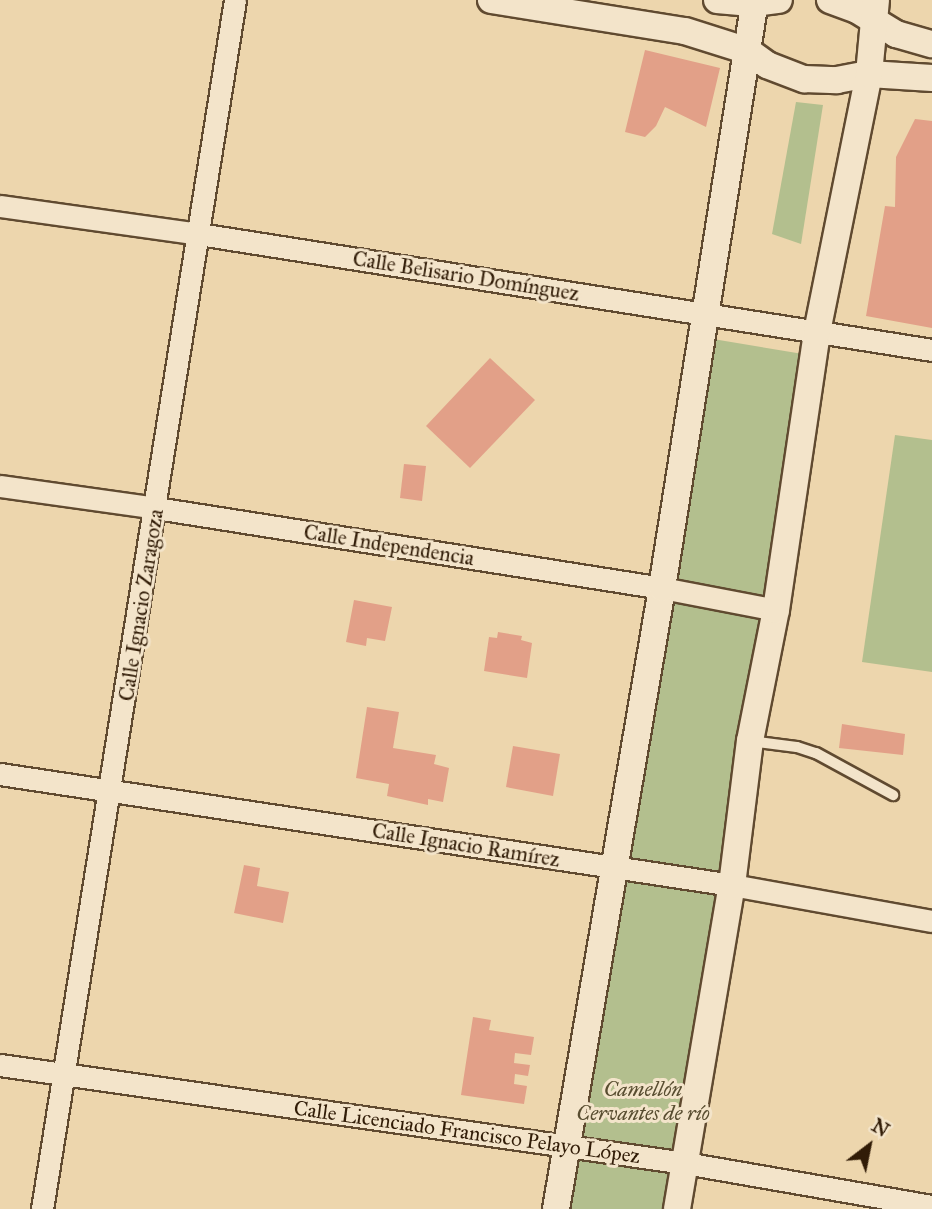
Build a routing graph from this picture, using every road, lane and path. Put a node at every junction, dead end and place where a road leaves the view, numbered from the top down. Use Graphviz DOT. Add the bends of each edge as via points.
graph roads {
  1 [pos="235,0"];
  2 [pos="491,0"];
  3 [pos="717,0"];
  4 [pos="830,0"];
  5 [pos="763,1"];
  6 [pos="874,11"];
  7 [pos="932,44"];
  8 [pos="748,51"];
  9 [pos="869,74"];
  10 [pos="932,78"];
  11 [pos="0,206"];
  12 [pos="199,234"];
  13 [pos="706,314"];
  14 [pos="817,332"];
  15 [pos="932,349"];
  16 [pos="0,486"];
  17 [pos="156,508"];
  18 [pos="662,588"];
  19 [pos="776,610"];
  20 [pos="750,741"];
  21 [pos="0,775"];
  22 [pos="111,792"];
  23 [pos="893,795"];
  24 [pos="614,867"];
  25 [pos="733,885"];
  26 [pos="932,921"];
  27 [pos="0,1065"];
  28 [pos="62,1074"];
  29 [pos="565,1146"];
  30 [pos="685,1163"];
  31 [pos="932,1206"];
  32 [pos="42,1209"];
  33 [pos="556,1209"];
  34 [pos="677,1209"];
  1 -- 12 [label="street, Calle Ignacio Zaragoza"];
  2 -- 8 [label="street" via="685,31"];
  3 -- 5 [label="street"];
  4 -- 6 [label="street"];
  5 -- 8 [label="street"];
  6 -- 7 [label="street" via="909,39"];
  6 -- 9 [label="street"];
  8 -- 9 [label="street" via="767,65 804,79 837,80"];
  8 -- 13 [label="street"];
  9 -- 10 [label="street"];
  9 -- 14 [label="street"];
  11 -- 12 [label="street, Calle Belisario Domínguez"];
  12 -- 13 [label="street, Calle Belisario Domínguez"];
  12 -- 17 [label="street, Calle Ignacio Zaragoza"];
  13 -- 14 [label="street, Calle Belisario Domínguez"];
  13 -- 18 [label="street"];
  14 -- 15 [label="street, Calle Belisario Domínguez"];
  14 -- 19 [label="street"];
  16 -- 17 [label="street, Calle Independencia"];
  17 -- 18 [label="street, Calle Independencia"];
  17 -- 22 [label="street, Calle Ignacio Zaragoza"];
  18 -- 19 [label="street, Calle Independencia"];
  18 -- 24 [label="street"];
  19 -- 20 [label="street"];
  20 -- 23 [label="lane" via="816,753"];
  20 -- 25 [label="street"];
  21 -- 22 [label="street, Calle Ignacio Ramírez"];
  22 -- 24 [label="street, Calle Ignacio Ramírez"];
  22 -- 28 [label="street, Calle Ignacio Zaragoza"];
  24 -- 25 [label="street, Calle Ignacio Ramírez"];
  24 -- 29 [label="street"];
  25 -- 26 [label="street, Calle Ignacio Ramírez"];
  25 -- 30 [label="street"];
  27 -- 28 [label="street, Calle Licenciado Francisco Pelayo López"];
  28 -- 29 [label="street, Calle Licenciado Francisco Pelayo López"];
  28 -- 32 [label="street, Calle Ignacio Zaragoza"];
  29 -- 30 [label="street, Calle Licenciado Francisco Pelayo López"];
  29 -- 33 [label="street"];
  30 -- 31 [label="street, Calle Licenciado Francisco Pelayo López"];
  30 -- 34 [label="street"];
}
